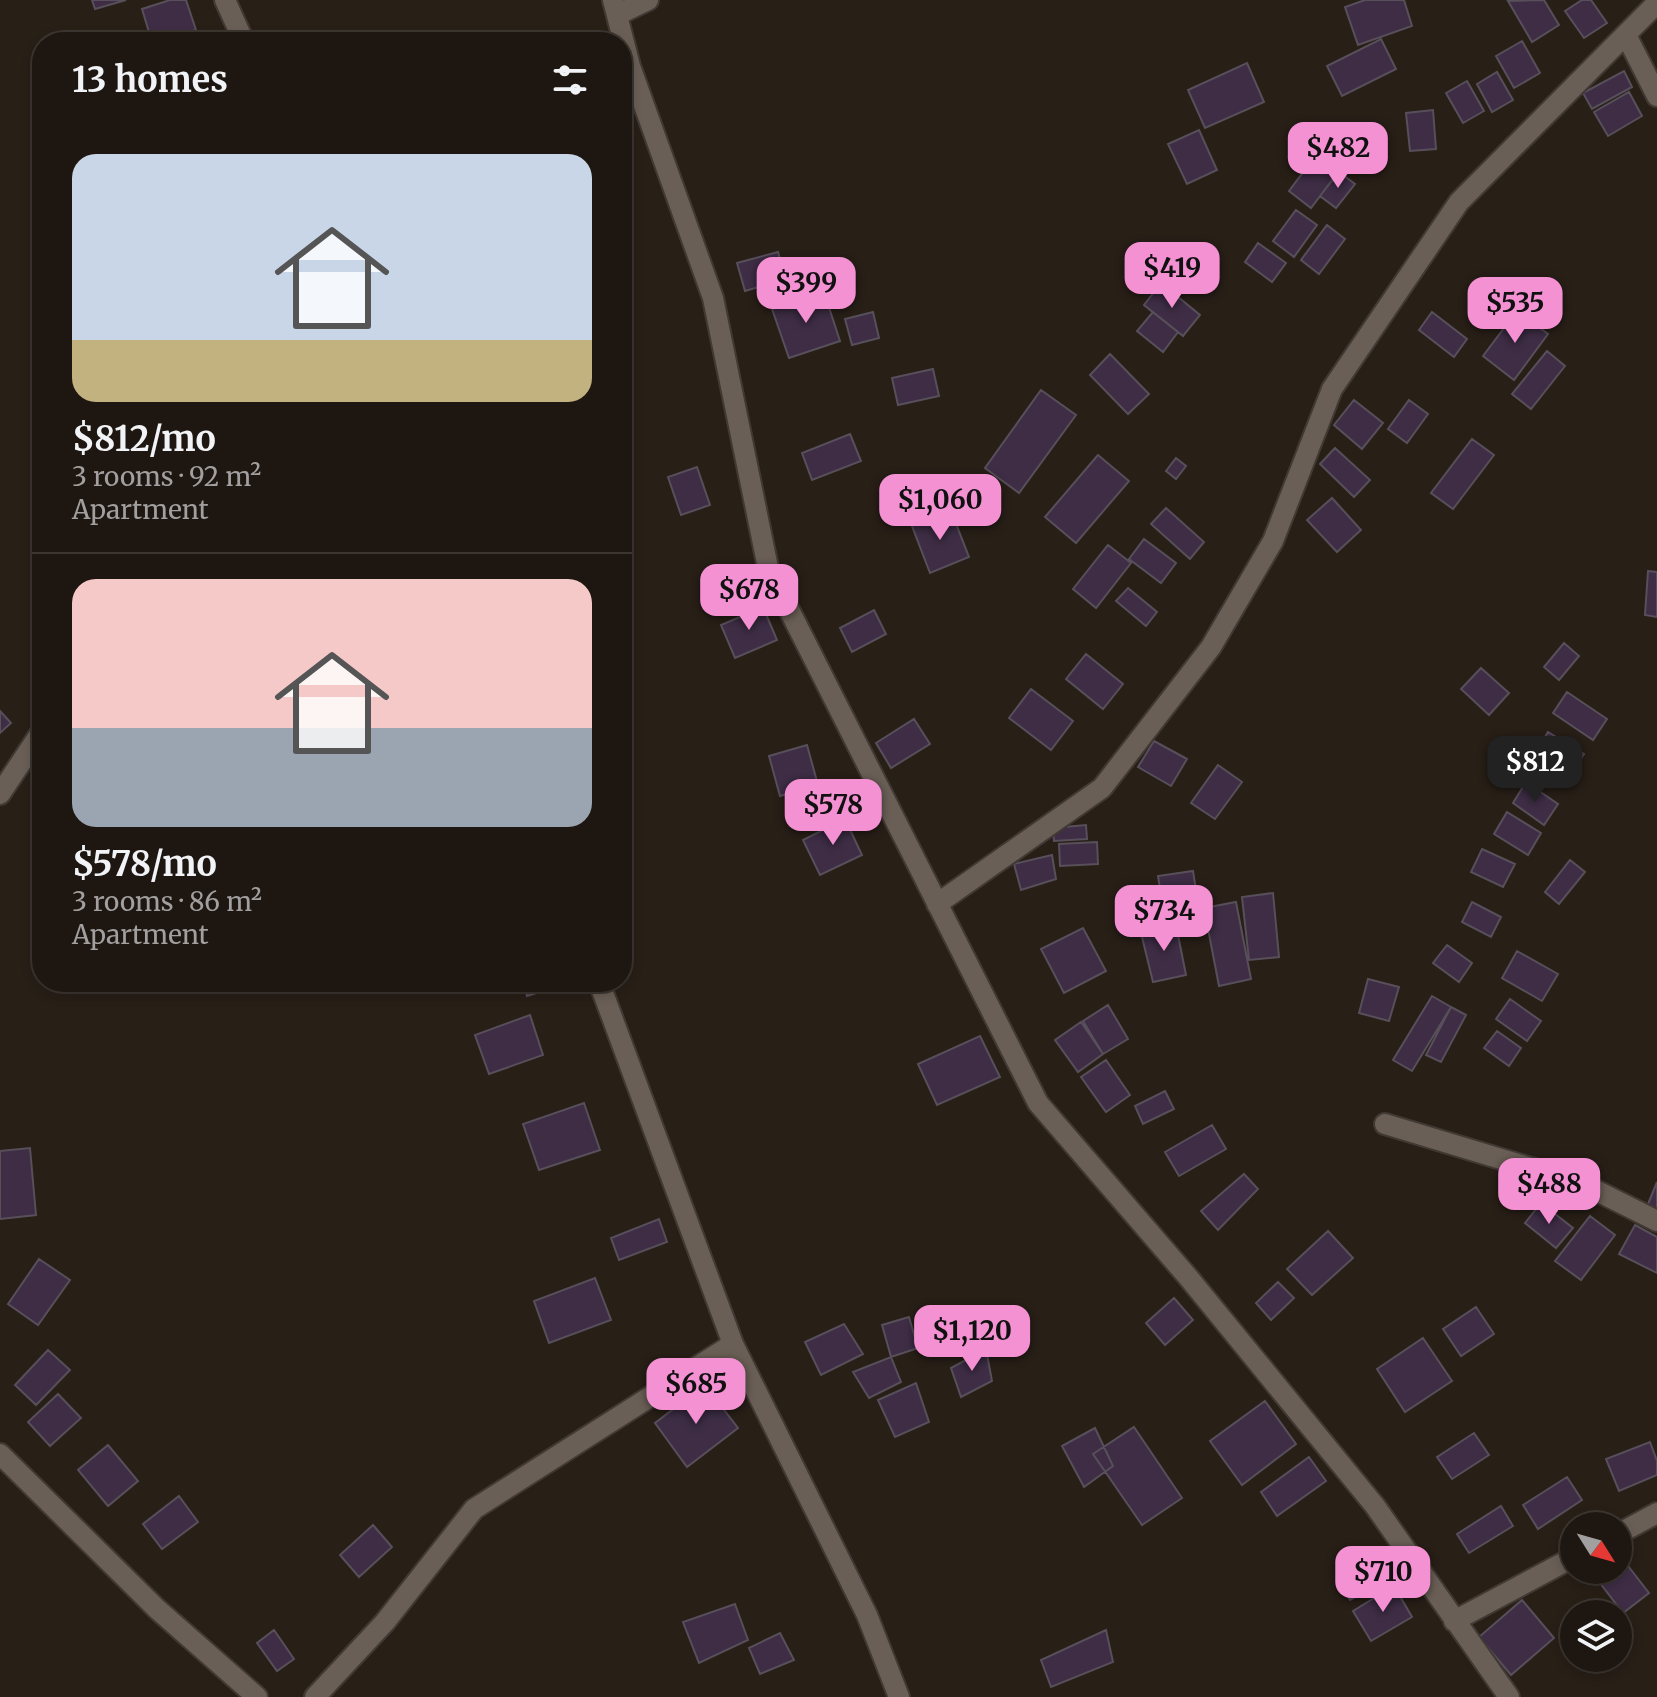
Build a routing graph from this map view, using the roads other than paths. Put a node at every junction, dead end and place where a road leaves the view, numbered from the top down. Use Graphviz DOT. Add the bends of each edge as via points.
graph roads {
  1 [pos="225,0"];
  2 [pos="648,0"];
  3 [pos="1657,3"];
  4 [pos="615,8"];
  5 [pos="239,32"];
  6 [pos="621,32"];
  7 [pos="1626,35"];
  8 [pos="632,72"];
  9 [pos="1657,96"];
  10 [pos="32,746"];
  11 [pos="0,794"];
  12 [pos="937,904"];
  13 [pos="603,992"];
  14 [pos="1385,1124"];
  15 [pos="1657,1221"];
  16 [pos="733,1344"];
  17 [pos="0,1454"];
  18 [pos="1657,1513"];
  19 [pos="1632,1526"];
  20 [pos="1560,1564"];
  21 [pos="1454,1621"];
  22 [pos="257,1697"];
  23 [pos="315,1697"];
  24 [pos="899,1697"];
  25 [pos="1509,1697"];
  1 -- 5 [label="street"];
  2 -- 4 [label="street"];
  3 -- 7 [label="street"];
  4 -- 6 [label="street"];
  7 -- 9 [label="street"];
  7 -- 12 [label="street" via="1459,202 1332,389 1273,541 1211,647 1102,788"];
  8 -- 12 [label="street" via="713,298 768,568"];
  10 -- 11 [label="street"];
  12 -- 21 [label="street" via="1038,1103 1375,1506"];
  13 -- 16 [label="street"];
  14 -- 15 [label="street" via="1581,1183"];
  16 -- 23 [label="street" via="474,1509 385,1622"];
  16 -- 24 [label="street" via="867,1615"];
  17 -- 22 [label="street" via="157,1609"];
  18 -- 19 [label="street"];
  20 -- 21 [label="street"];
  21 -- 25 [label="street"];
}
